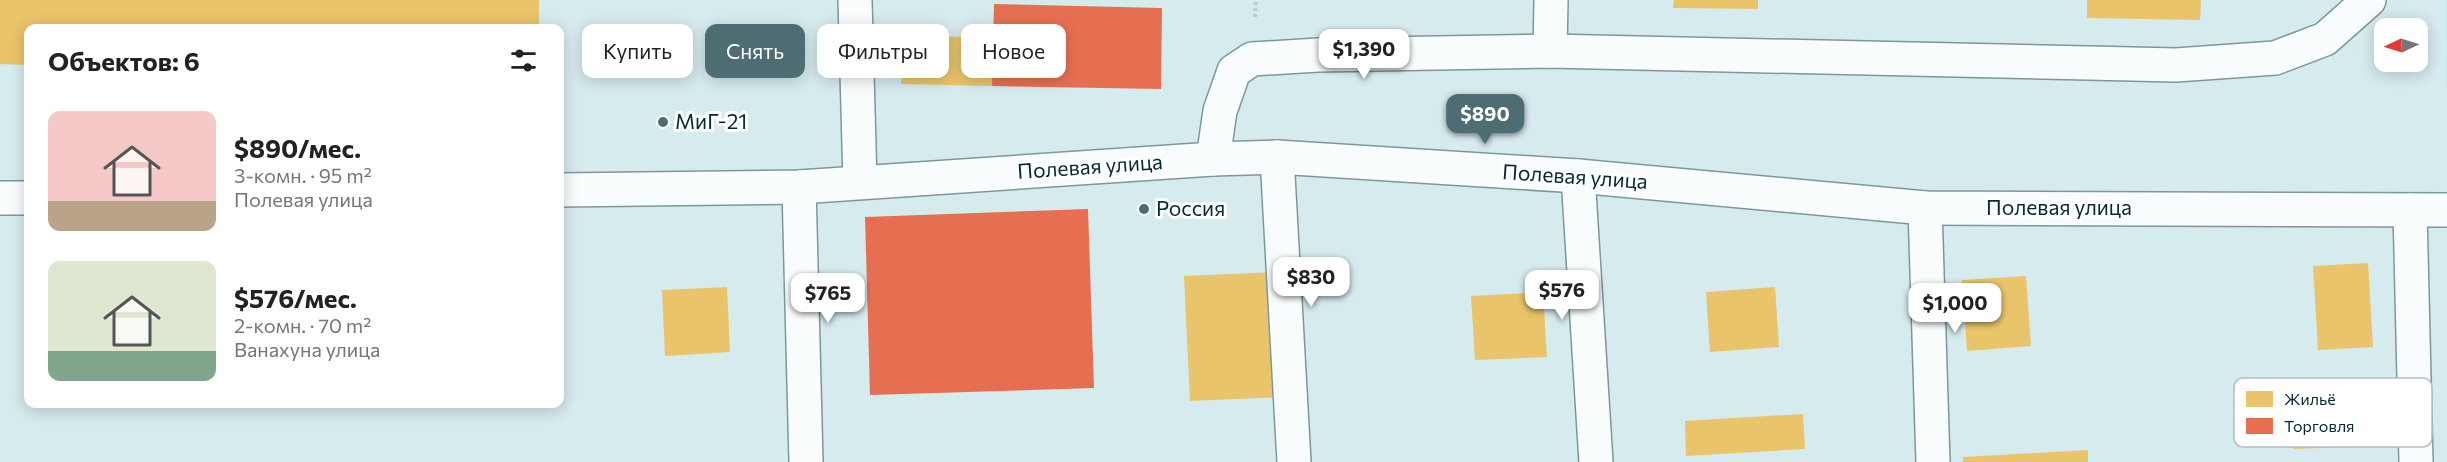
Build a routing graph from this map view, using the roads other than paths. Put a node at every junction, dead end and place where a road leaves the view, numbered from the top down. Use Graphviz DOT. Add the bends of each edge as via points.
graph roads {
  1 [pos="855,0"];
  2 [pos="1551,0"];
  3 [pos="2369,0"];
  4 [pos="1550,51"];
  5 [pos="1277,157"];
  6 [pos="1213,159"];
  7 [pos="1578,176"];
  8 [pos="860,182"];
  9 [pos="799,187"];
  10 [pos="564,190"];
  11 [pos="0,198"];
  12 [pos="24,198"];
  13 [pos="1926,208"];
  14 [pos="2410,210"];
  15 [pos="2447,210"];
  16 [pos="2414,378"];
  17 [pos="2416,447"];
  18 [pos="806,462"];
  19 [pos="1294,462"];
  20 [pos="1596,462"];
  21 [pos="1933,462"];
  22 [pos="2416,462"];
  1 -- 8 [label="street"];
  2 -- 4 [label="street"];
  3 -- 4 [label="street" via="2325,39 2275,58 2176,65"];
  4 -- 6 [label="street" via="1252,58 1234,71 1220,111"];
  5 -- 6 [label="street, Полевая улица"];
  5 -- 7 [label="street, Полевая улица"];
  5 -- 19 [label="street"];
  6 -- 8 [label="street, Полевая улица"];
  7 -- 13 [label="street, Полевая улица"];
  7 -- 20 [label="street"];
  8 -- 9 [label="street, Полевая улица"];
  9 -- 10 [label="street, Полевая улица"];
  9 -- 18 [label="street"];
  11 -- 12 [label="street"];
  13 -- 14 [label="street, Полевая улица"];
  13 -- 21 [label="street"];
  14 -- 15 [label="street, Полевая улица"];
  14 -- 16 [label="street"];
  17 -- 22 [label="street"];
}
